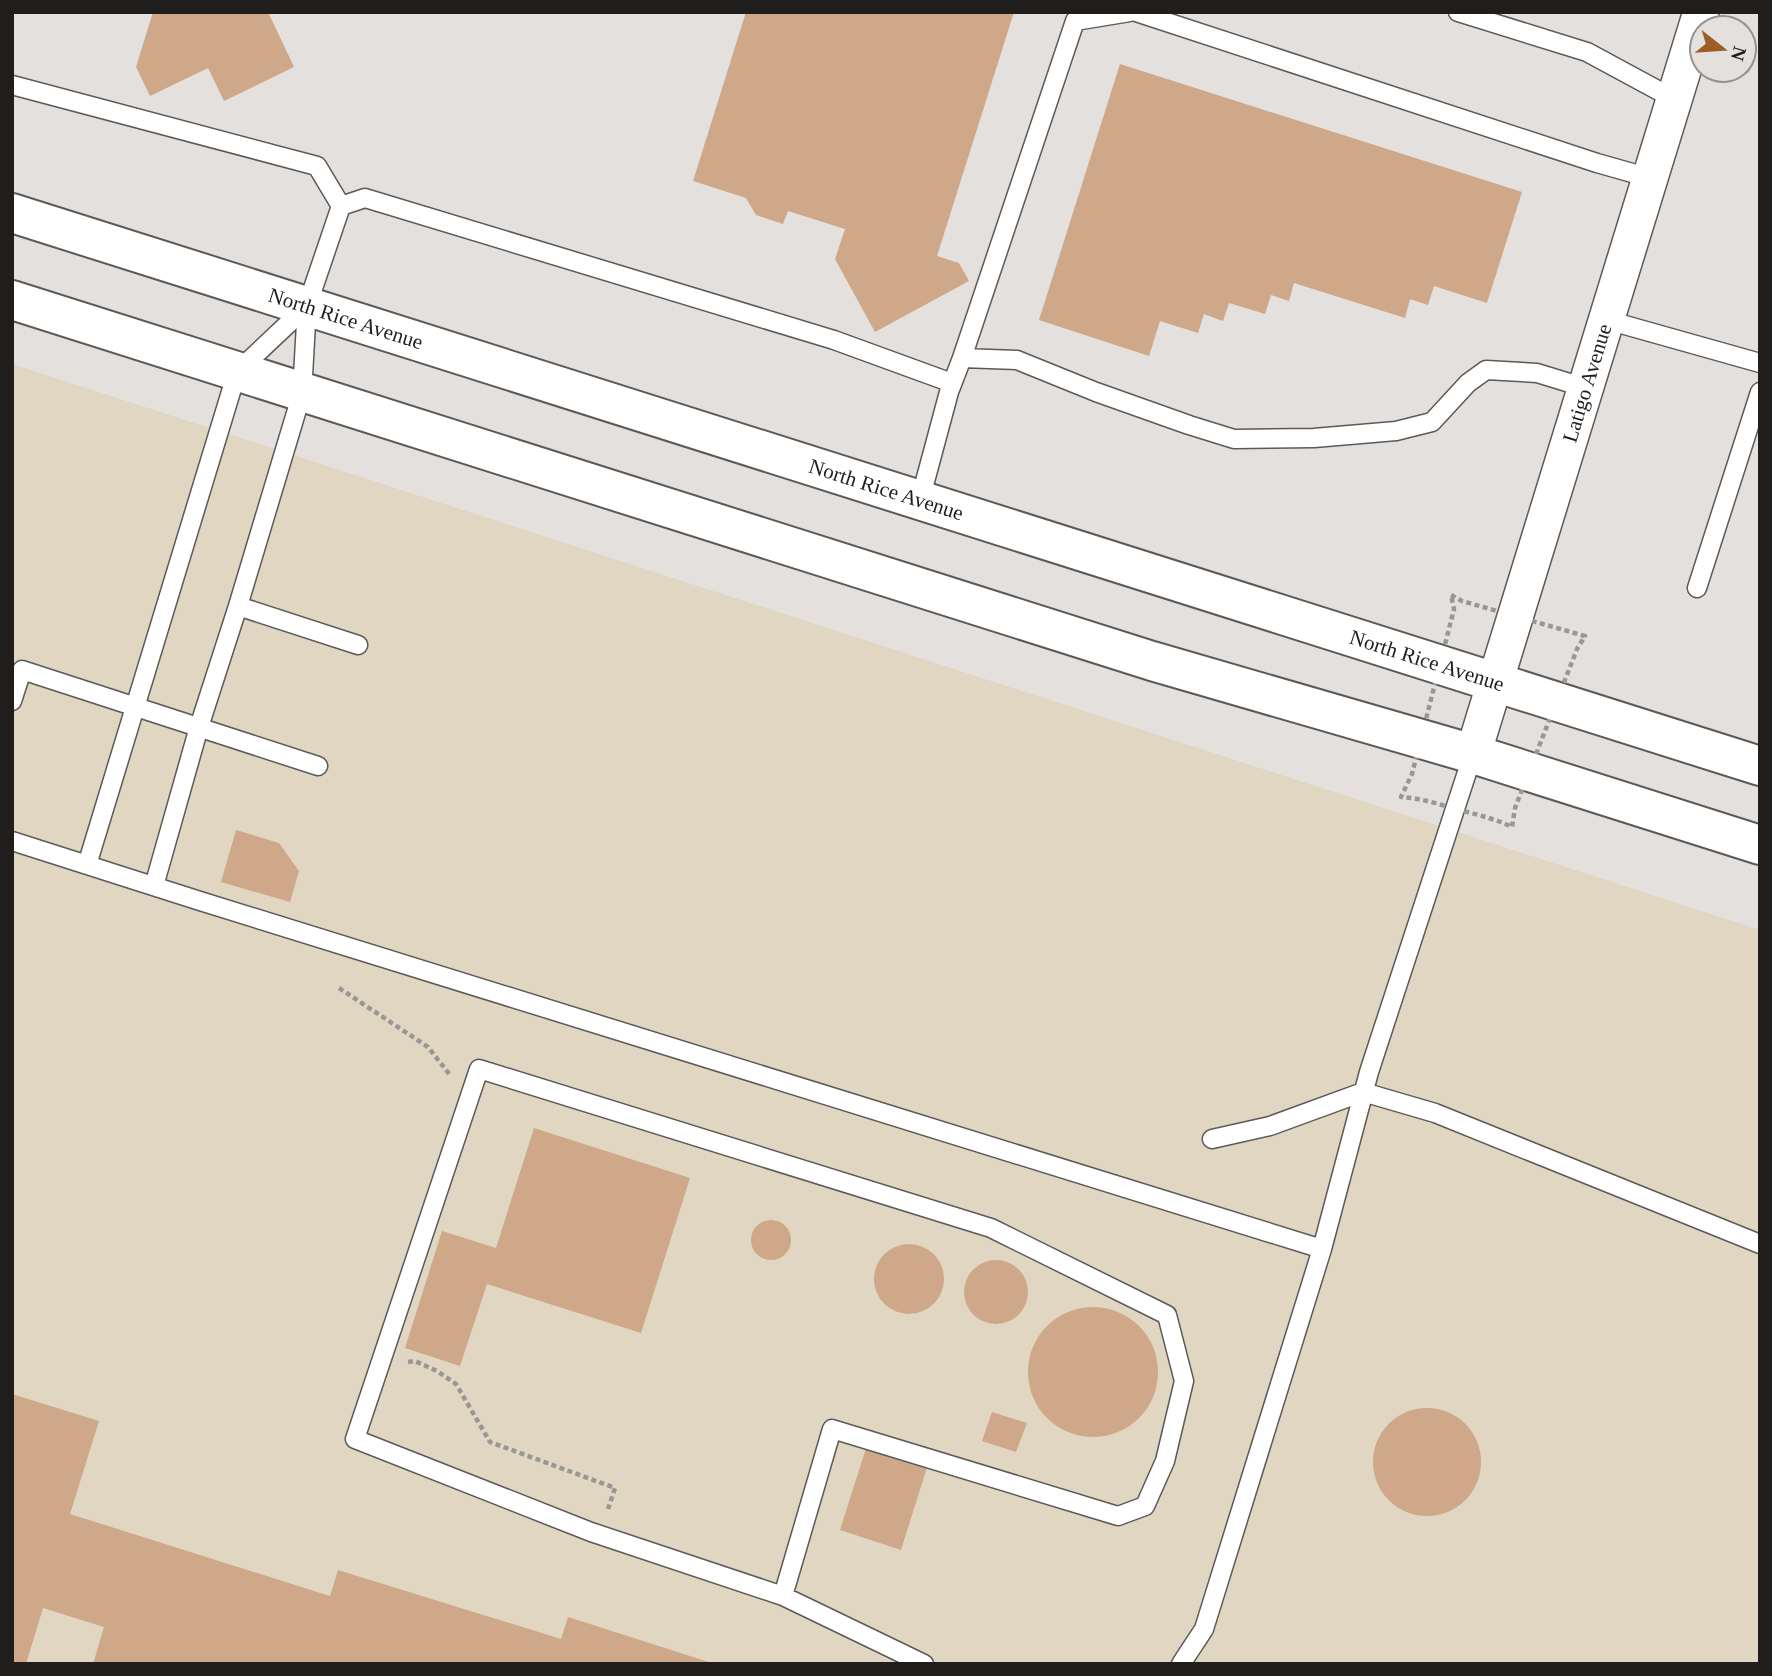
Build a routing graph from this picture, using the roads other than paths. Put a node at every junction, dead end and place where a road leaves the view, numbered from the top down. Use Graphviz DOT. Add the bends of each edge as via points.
graph roads {
  1 [pos="1133,12"];
  2 [pos="1458,12"];
  3 [pos="1701,12"];
  4 [pos="1491,17"];
  5 [pos="12,85"];
  6 [pos="1674,99"];
  7 [pos="1650,178"];
  8 [pos="341,206"];
  9 [pos="12,213"];
  10 [pos="12,300"];
  11 [pos="307,306"];
  12 [pos="1607,320"];
  13 [pos="962,358"];
  14 [pos="1760,363"];
  15 [pos="237,372"];
  16 [pos="952,383"];
  17 [pos="1586,388"];
  18 [pos="1760,392"];
  19 [pos="302,393"];
  20 [pos="920,500"];
  21 [pos="1697,588"];
  22 [pos="238,606"];
  23 [pos="358,645"];
  24 [pos="1496,682"];
  25 [pos="12,701"];
  26 [pos="136,707"];
  27 [pos="199,727"];
  28 [pos="1474,754"];
  29 [pos="318,766"];
  30 [pos="1760,766"];
  31 [pos="12,841"];
  32 [pos="1760,845"];
  33 [pos="86,865"];
  34 [pos="154,886"];
  35 [pos="1363,1092"];
  36 [pos="1212,1139"];
  37 [pos="1760,1244"];
  38 [pos="1322,1249"];
  39 [pos="783,1596"];
  40 [pos="924,1664"];
  41 [pos="1181,1664"];
  1 -- 7 [label="lane"];
  1 -- 13 [label="lane" via="1075,21"];
  2 -- 4 [label="lane"];
  3 -- 6 [label="street, Latigo Avenue"];
  4 -- 6 [label="lane" via="1587,52"];
  5 -- 8 [label="lane" via="317,166"];
  6 -- 7 [label="street, Latigo Avenue"];
  7 -- 12 [label="street, Latigo Avenue"];
  8 -- 11 [label="lane"];
  8 -- 16 [label="lane" via="365,198 834,340"];
  9 -- 11 [label="highway, North Rice Avenue"];
  10 -- 15 [label="highway"];
  11 -- 15 [label="lane"];
  11 -- 19 [label="lane"];
  11 -- 20 [label="highway, North Rice Avenue"];
  12 -- 14 [label="lane"];
  12 -- 17 [label="street, Latigo Avenue"];
  13 -- 16 [label="lane"];
  13 -- 17 [label="lane" via="1017,360 1234,439 1396,431 1432,422 1486,370 1537,373"];
  15 -- 19 [label="highway"];
  15 -- 26 [label="lane"];
  16 -- 20 [label="lane"];
  17 -- 24 [label="street, Latigo Avenue"];
  18 -- 21 [label="lane"];
  19 -- 22 [label="lane"];
  19 -- 28 [label="highway" via="1152,661"];
  20 -- 24 [label="highway, North Rice Avenue"];
  22 -- 23 [label="lane"];
  22 -- 27 [label="lane"];
  24 -- 28 [label="street, Latigo Avenue"];
  24 -- 30 [label="highway, North Rice Avenue"];
  25 -- 26 [label="lane" via="22,670"];
  26 -- 27 [label="lane"];
  26 -- 33 [label="lane"];
  27 -- 29 [label="lane"];
  27 -- 34 [label="lane"];
  28 -- 32 [label="highway"];
  28 -- 35 [label="lane"];
  31 -- 33 [label="lane"];
  33 -- 34 [label="lane"];
  34 -- 38 [label="lane"];
  35 -- 36 [label="lane" via="1270,1126"];
  35 -- 37 [label="lane" via="1435,1113"];
  35 -- 38 [label="lane"];
  38 -- 41 [label="lane" via="1204,1629"];
  39 -- 39 [label="lane" via="600,1536 355,1439 479,1069 991,1228 1167,1315 1184,1381 1165,1461 1144,1506 1118,1516 832,1429"];
  39 -- 40 [label="lane"];
}
